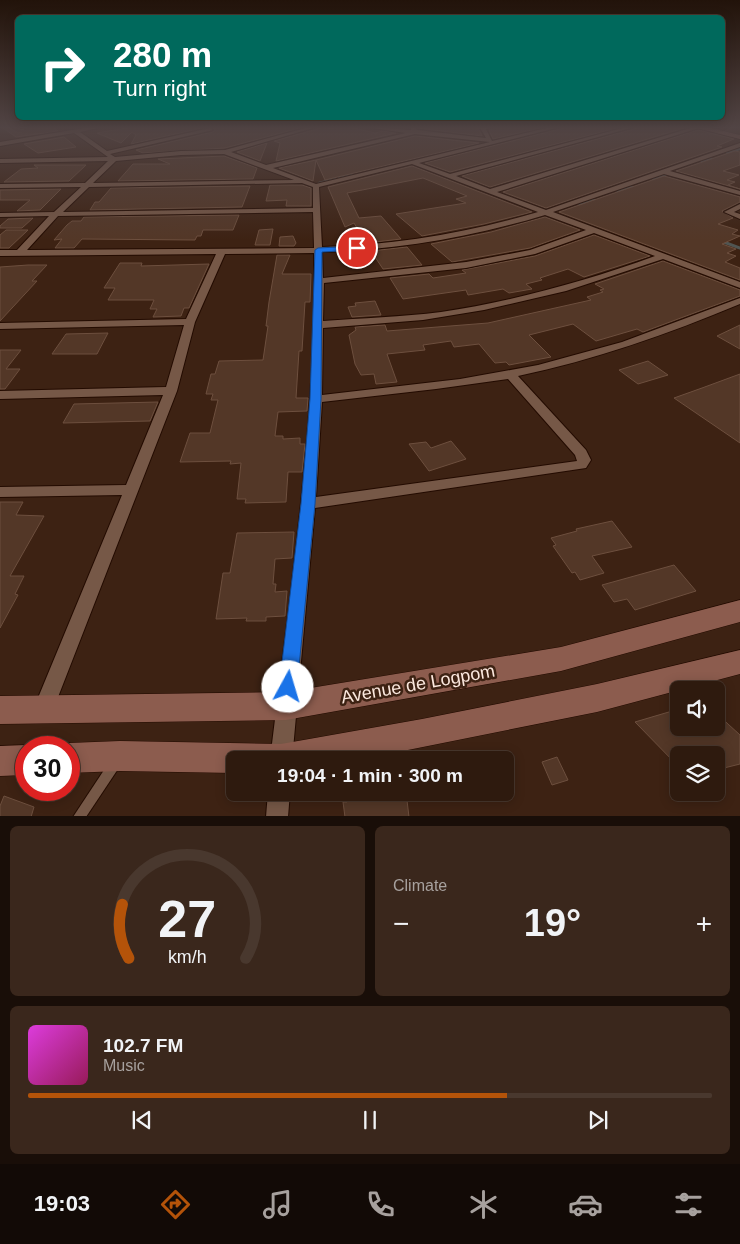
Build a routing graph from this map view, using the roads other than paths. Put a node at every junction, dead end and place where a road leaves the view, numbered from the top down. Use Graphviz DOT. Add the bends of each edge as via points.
graph roads {
  1 [pos="109,164"];
  2 [pos="258,164"];
  3 [pos="278,164"];
  4 [pos="409,164"];
  5 [pos="417,164"];
  6 [pos="494,164"];
  7 [pos="576,164"];
  8 [pos="681,164"];
  9 [pos="266,167"];
  10 [pos="661,171"];
  11 [pos="450,176"];
  12 [pos="89,184"];
  13 [pos="312,184"];
  14 [pos="0,186"];
  15 [pos="491,191"];
  16 [pos="740,193"];
  17 [pos="740,206"];
  18 [pos="316,210"];
  19 [pos="547,212"];
  20 [pos="55,215"];
  21 [pos="0,216"];
  22 [pos="740,217"];
  23 [pos="595,230"];
  24 [pos="318,250"];
  25 [pos="222,251"];
  26 [pos="20,252"];
  27 [pos="0,253"];
  28 [pos="664,256"];
  29 [pos="319,281"];
  30 [pos="740,285"];
  31 [pos="740,301"];
  32 [pos="190,322"];
  33 [pos="318,325"];
  34 [pos="0,326"];
  35 [pos="510,374"];
  36 [pos="170,391"];
  37 [pos="0,395"];
  38 [pos="316,399"];
  39 [pos="131,490"];
  40 [pos="0,492"];
  41 [pos="308,504"];
  42 [pos="740,611"];
  43 [pos="740,662"];
  44 [pos="286,706"];
  45 [pos="0,710"];
  46 [pos="43,710"];
  47 [pos="282,751"];
  48 [pos="326,751"];
  49 [pos="120,756"];
  50 [pos="80,758"];
  51 [pos="226,758"];
  52 [pos="15,760"];
  53 [pos="0,761"];
  54 [pos="278,801"];
  55 [pos="79,816"];
  56 [pos="277,816"];
  1 -- 12 [label="street"];
  2 -- 9 [label="street"];
  3 -- 9 [label="street"];
  4 -- 13 [label="street"];
  5 -- 11 [label="street"];
  6 -- 11 [label="street"];
  7 -- 15 [label="street"];
  8 -- 10 [label="street"];
  9 -- 13 [label="street"];
  10 -- 16 [label="street"];
  10 -- 19 [label="street"];
  11 -- 15 [label="street"];
  12 -- 13 [label="street"];
  12 -- 14 [label="street"];
  12 -- 20 [label="street"];
  13 -- 18 [label="street"];
  15 -- 19 [label="street"];
  17 -- 22 [label="street" via="728,212"];
  18 -- 20 [label="street"];
  18 -- 24 [label="street"];
  19 -- 23 [label="street"];
  19 -- 24 [label="street" via="428,241"];
  20 -- 21 [label="street"];
  20 -- 26 [label="street"];
  23 -- 28 [label="street"];
  23 -- 29 [label="street" via="532,252 485,262"];
  24 -- 25 [label="street"];
  24 -- 29 [label="street"];
  25 -- 26 [label="street"];
  25 -- 32 [label="street"];
  26 -- 27 [label="street"];
  28 -- 30 [label="street"];
  28 -- 33 [label="street" via="598,280 512,302 457,312"];
  29 -- 33 [label="street"];
  31 -- 35 [label="street" via="664,332 597,354"];
  32 -- 34 [label="street"];
  32 -- 36 [label="street"];
  33 -- 38 [label="street"];
  35 -- 38 [label="street"];
  35 -- 41 [label="street" via="581,453 584,460 580,465"];
  36 -- 37 [label="street"];
  36 -- 39 [label="street"];
  38 -- 41 [label="street"];
  39 -- 40 [label="street"];
  39 -- 46 [label="street"];
  41 -- 44 [label="street"];
  42 -- 44 [label="main road, Avenue de Logpom" via="561,659"];
  43 -- 48 [label="main road" via="597,698"];
  44 -- 46 [label="main road, Avenue de Logpom"];
  44 -- 47 [label="street"];
  45 -- 46 [label="main road, Avenue de Logpom"];
  49 -- 50 [label="main road"];
  49 -- 51 [label="main road"];
  49 -- 55 [label="lane"];
  52 -- 53 [label="main road"];
  54 -- 56 [label="street"];
}
